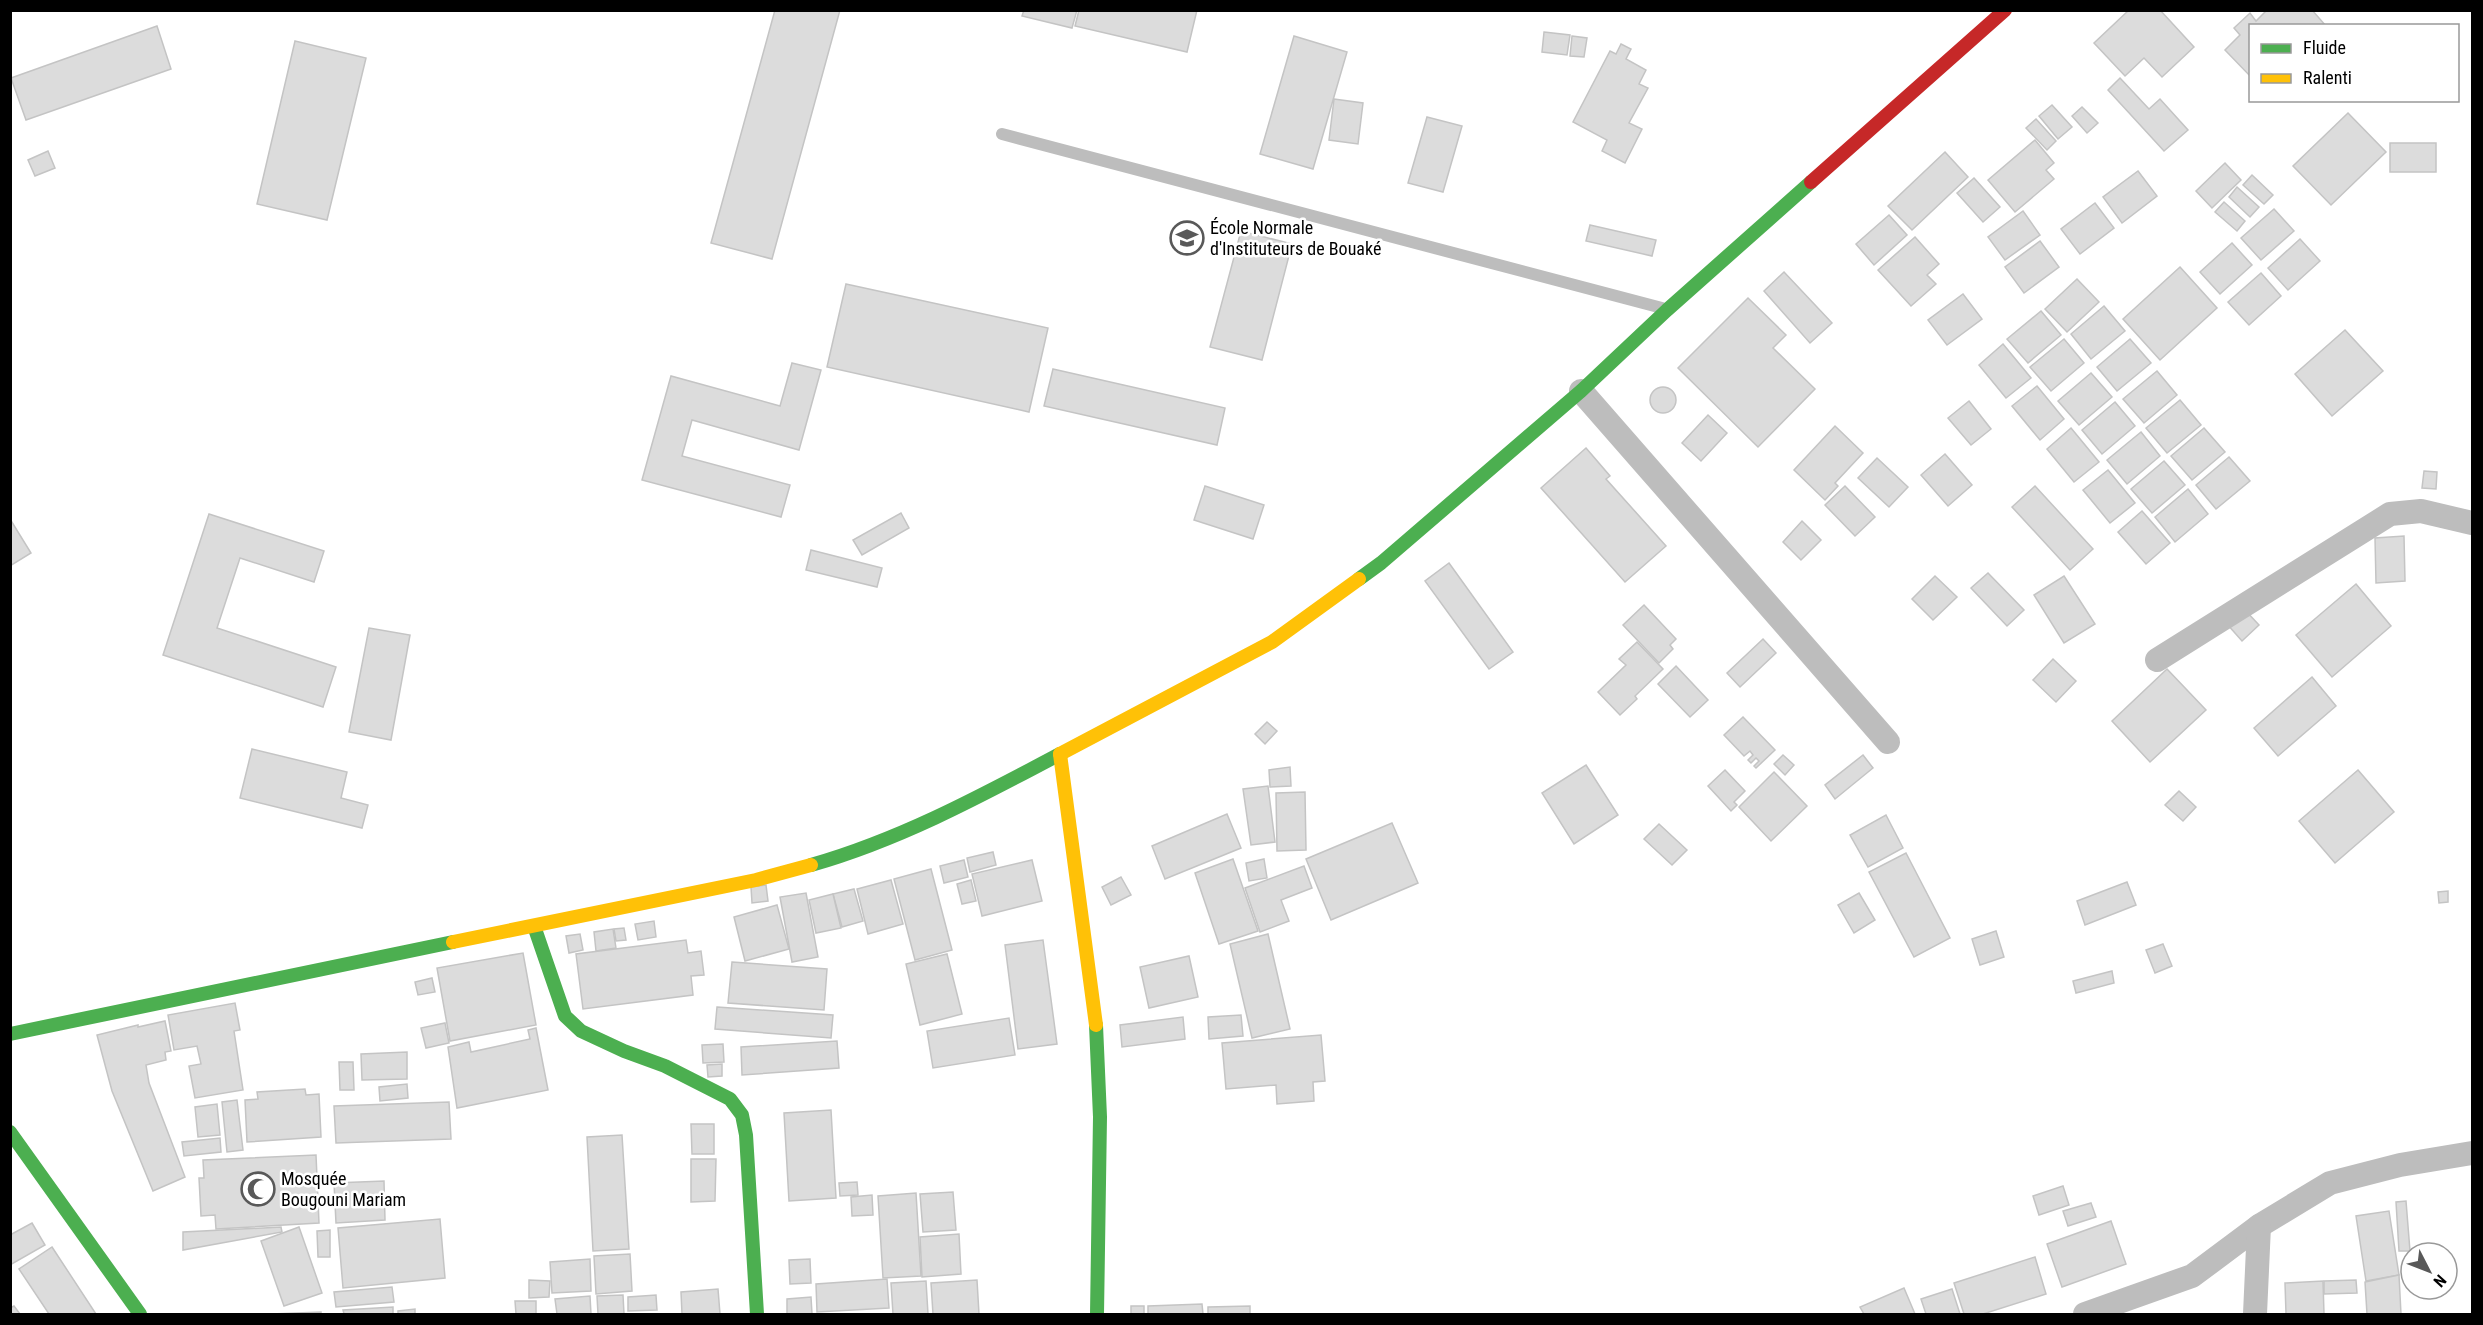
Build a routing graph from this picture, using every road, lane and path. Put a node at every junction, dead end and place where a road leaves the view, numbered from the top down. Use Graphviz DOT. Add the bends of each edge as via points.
graph roads {
  1 [pos="2005,10"];
  2 [pos="1002,134"];
  3 [pos="1667,310"];
  4 [pos="1581,391"];
  5 [pos="2472,523"];
  6 [pos="2157,660"];
  7 [pos="1888,742"];
  8 [pos="1060,754"];
  9 [pos="534,926"];
  10 [pos="10,1034"];
  11 [pos="10,1132"];
  12 [pos="2472,1153"];
  13 [pos="2259,1226"];
  14 [pos="140,1314"];
  15 [pos="757,1314"];
  16 [pos="1097,1314"];
  17 [pos="2085,1314"];
  18 [pos="2255,1314"];
  1 -- 3 [label="street"];
  2 -- 3 [label="lane"];
  3 -- 4 [label="street"];
  4 -- 7 [label="street"];
  4 -- 8 [label="street" via="1381,563 1272,642"];
  5 -- 6 [label="street" via="2421,511 2390,514"];
  8 -- 9 [label="street" via="953,811 848,854 756,880"];
  8 -- 16 [label="street" via="1098,1039"];
  9 -- 10 [label="street"];
  9 -- 15 [label="street" via="565,1016 573,1024 624,1052 665,1066 730,1099 742,1115"];
  11 -- 14 [label="street"];
  12 -- 13 [label="street" via="2400,1165 2330,1183"];
  13 -- 17 [label="street" via="2192,1276"];
  13 -- 18 [label="street"];
}
